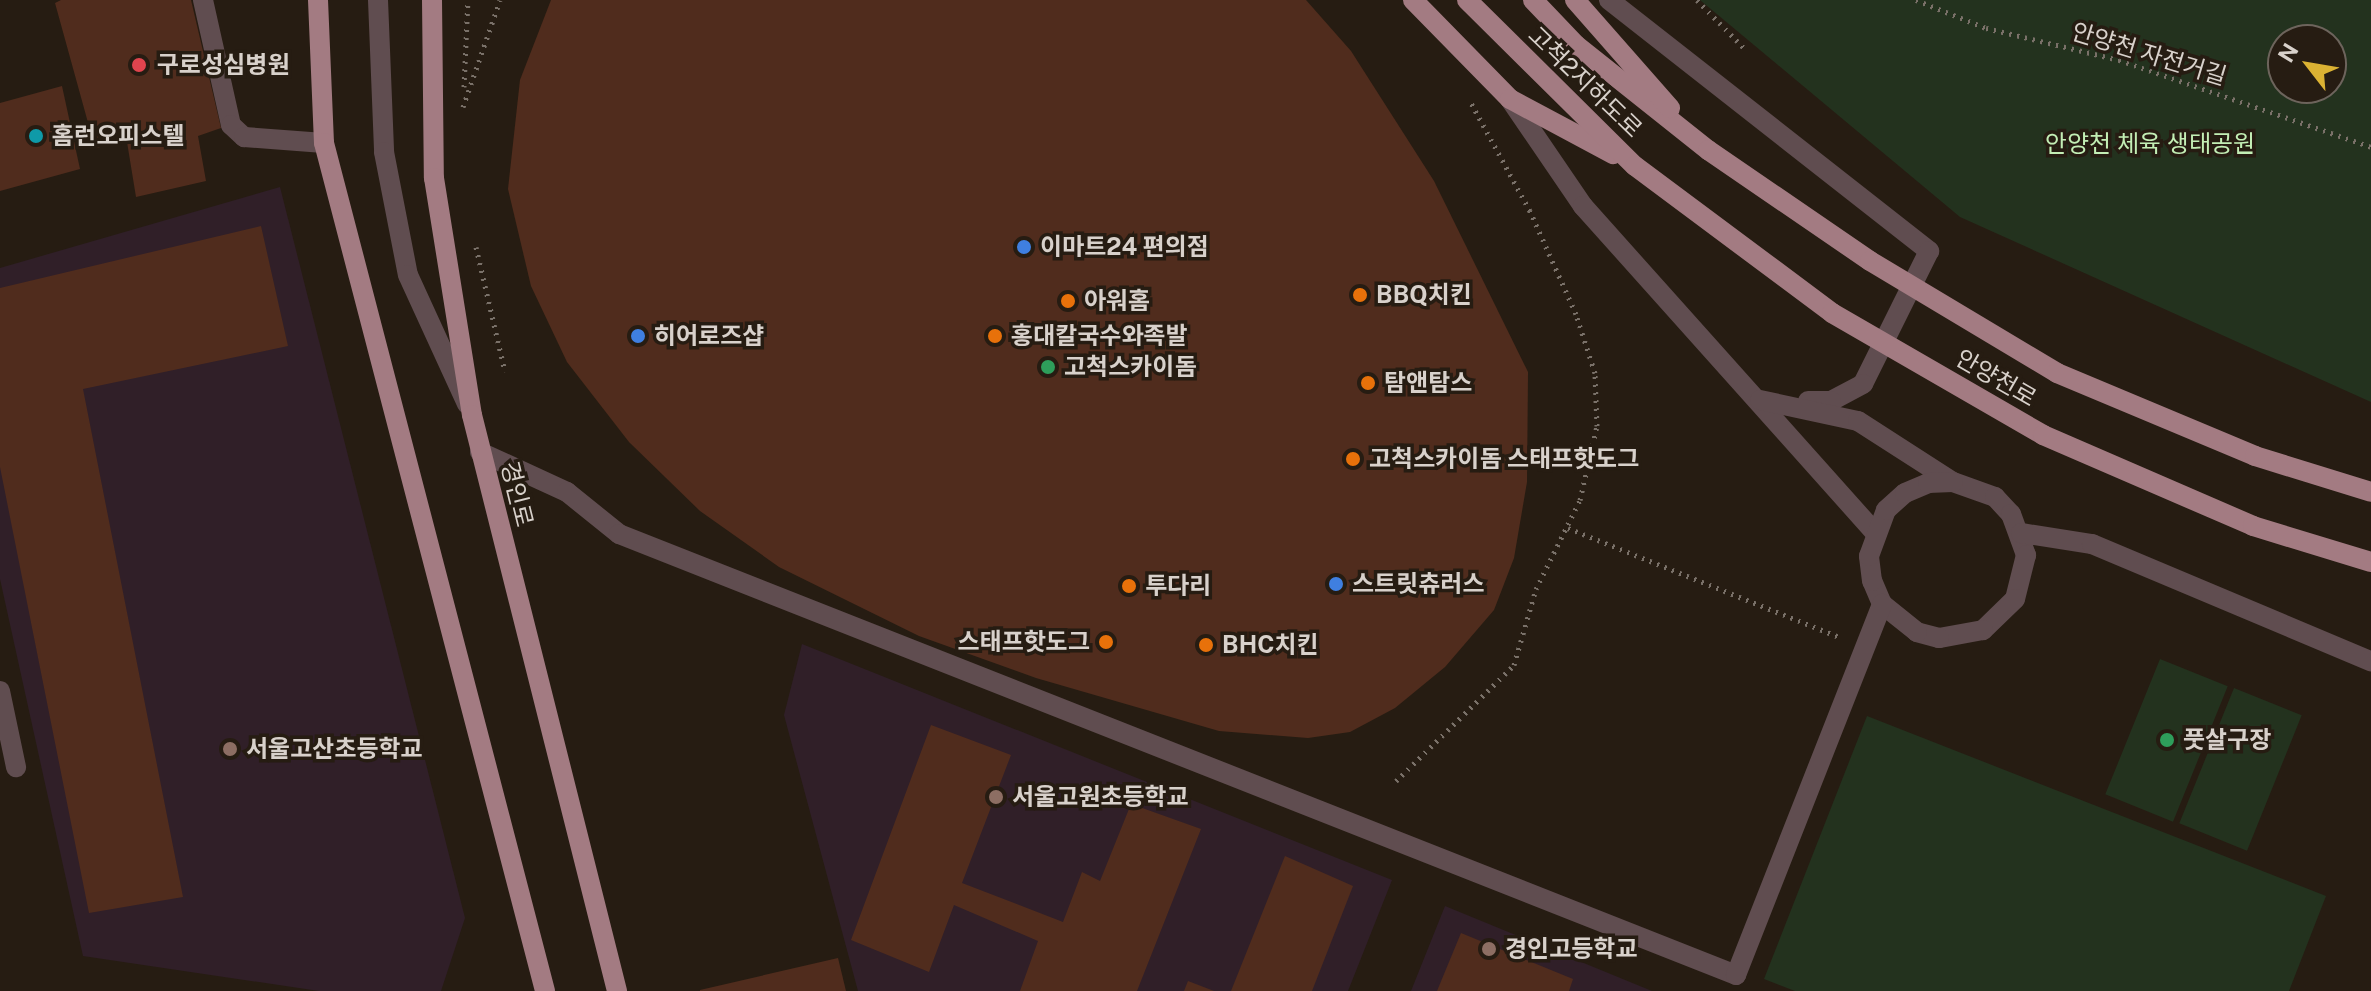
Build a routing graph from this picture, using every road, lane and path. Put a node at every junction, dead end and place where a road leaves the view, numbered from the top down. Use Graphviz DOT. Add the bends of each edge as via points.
graph roads {
  1 [pos="203,0"];
  2 [pos="318,0"];
  3 [pos="378,0"];
  4 [pos="432,0"];
  5 [pos="468,0"];
  6 [pos="500,0"];
  7 [pos="1413,0"];
  8 [pos="1467,0"];
  9 [pos="1533,0"];
  10 [pos="1575,0"];
  11 [pos="1609,0"];
  12 [pos="1697,0"];
  13 [pos="1916,0"];
  14 [pos="1747,51"];
  15 [pos="1463,88"];
  16 [pos="1510,99"];
  17 [pos="463,107"];
  18 [pos="463,122"];
  19 [pos="324,143"];
  20 [pos="2371,147"];
  21 [pos="1708,150"];
  22 [pos="1635,166"];
  23 [pos="474,239"];
  24 [pos="505,372"];
  25 [pos="1760,400"];
  26 [pos="472,415"];
  27 [pos="480,452"];
  28 [pos="1953,482"];
  29 [pos="2371,492"];
  30 [pos="1568,528"];
  31 [pos="1874,532"];
  32 [pos="2021,533"];
  33 [pos="2371,562"];
  34 [pos="1882,604"];
  35 [pos="1863,647"];
  36 [pos="2371,661"];
  37 [pos="0,691"];
  38 [pos="16,767"];
  39 [pos="1396,781"];
  40 [pos="545,991"];
  41 [pos="617,991"];
  1 -- 19 [label="lane" via="231,125 244,137"];
  2 -- 19 [label="main road"];
  3 -- 26 [label="lane" via="384,152 408,275"];
  4 -- 26 [label="main road, 경인로" via="434,178"];
  5 -- 17 [label="path"];
  6 -- 17 [label="path"];
  7 -- 16 [label="main road"];
  8 -- 22 [label="main road, 고척2지하도로"];
  9 -- 21 [label="main road, 고척2지하도로" via="1576,45"];
  10 -- 21 [label="main road"];
  11 -- 25 [label="lane" via="1929,251 1863,384 1831,401"];
  12 -- 14 [label="path"];
  13 -- 20 [label="path, 안양천 자전거길" via="1986,28 2119,60"];
  15 -- 30 [label="path" via="1530,211 1576,314 1595,373 1597,426"];
  16 -- 22 [label="main road"];
  16 -- 25 [label="lane" via="1583,206"];
  17 -- 18 [label="path"];
  19 -- 40 [label="main road"];
  21 -- 29 [label="main road, 안양천로" via="1870,261 2057,373 2255,456"];
  22 -- 33 [label="main road, 안양천로" via="1832,313 2043,435 2253,526"];
  23 -- 24 [label="path"];
  25 -- 28 [label="lane" via="1858,421"];
  25 -- 31 [label="lane"];
  26 -- 27 [label="main road, 경인로"];
  27 -- 35 [label="lane" via="567,492 619,534 1736,975"];
  27 -- 41 [label="main road, 경인로"];
  28 -- 31 [label="lane" via="1928,483 1905,493 1886,510"];
  28 -- 32 [label="lane" via="1995,497"];
  30 -- 35 [label="path"];
  30 -- 39 [label="path" via="1536,589 1514,665"];
  31 -- 34 [label="lane" via="1869,556"];
  32 -- 34 [label="lane" via="2024,578 2008,608 1983,630 1961,638 1917,632"];
  32 -- 36 [label="lane" via="2092,544"];
  34 -- 35 [label="lane"];
  37 -- 38 [label="lane"];
}
